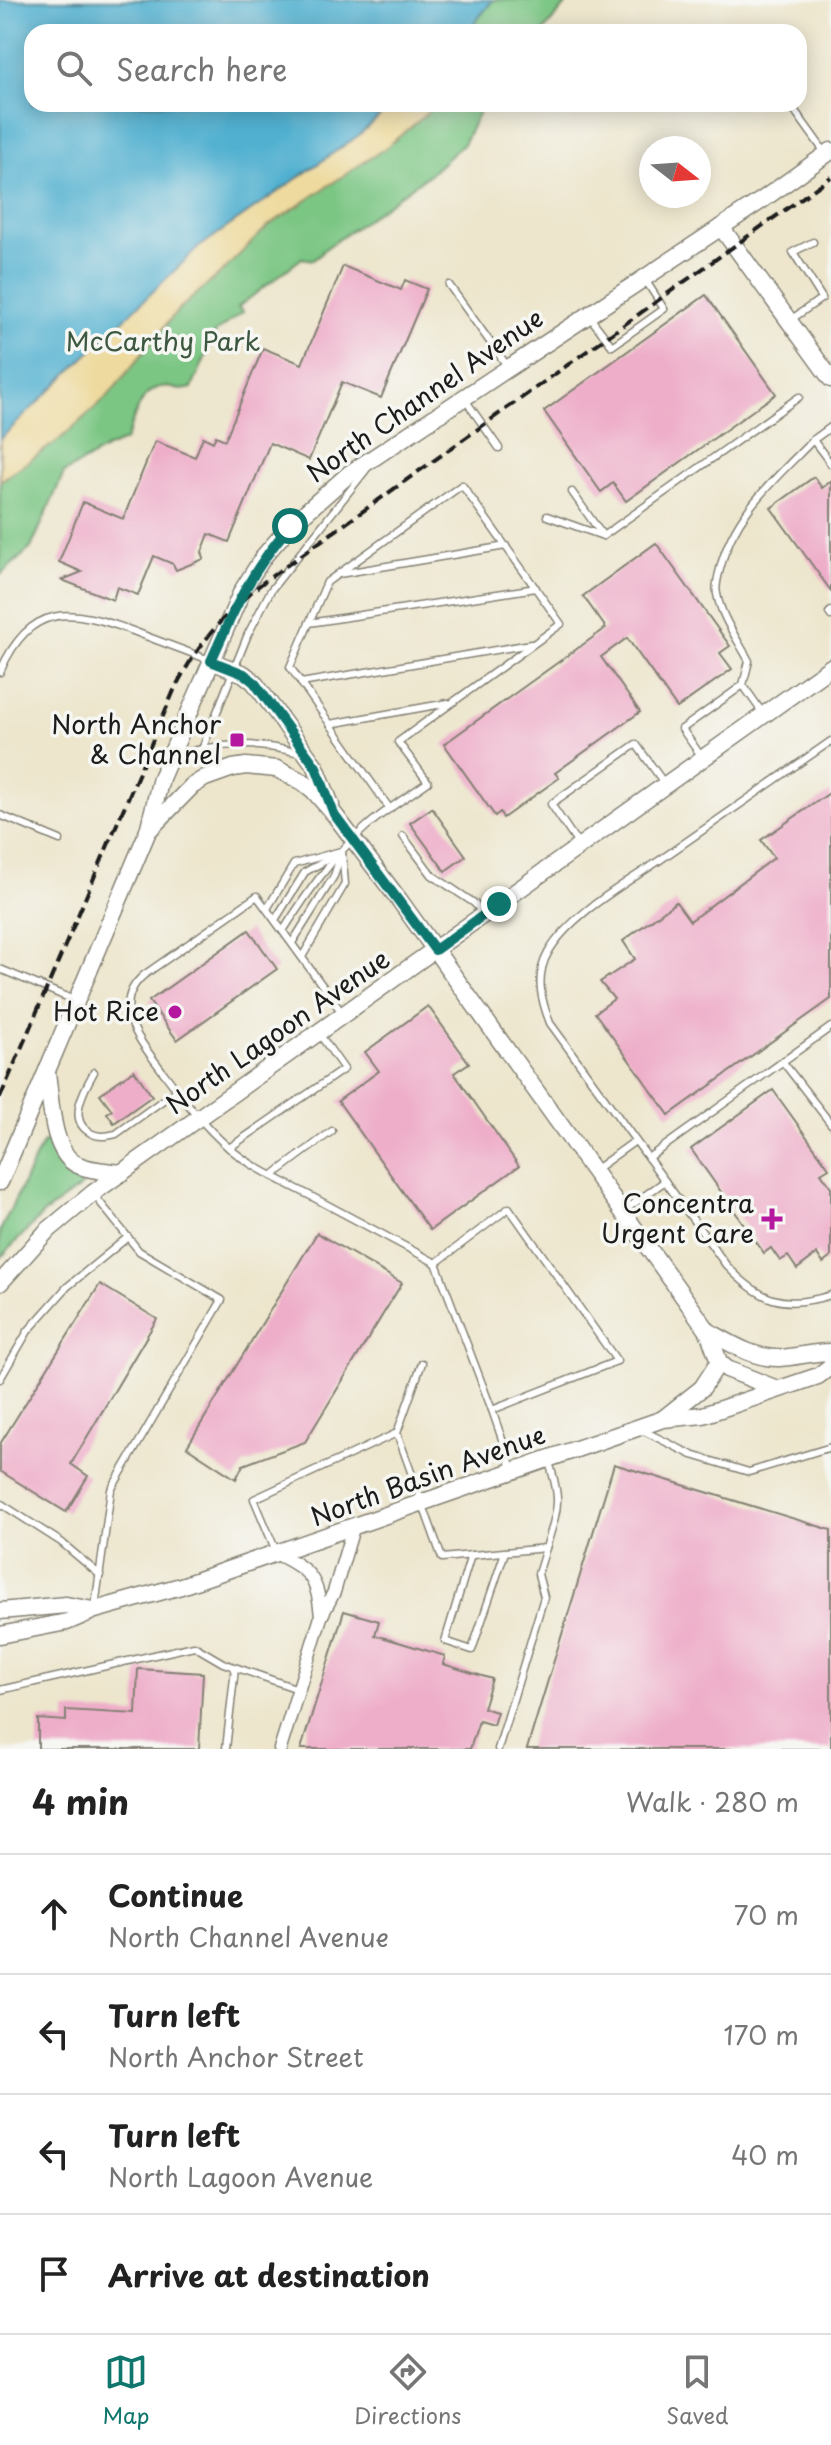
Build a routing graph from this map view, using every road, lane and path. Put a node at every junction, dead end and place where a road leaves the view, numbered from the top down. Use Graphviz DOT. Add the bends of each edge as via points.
graph roads {
  1 [pos="796,112"];
  2 [pos="829,152"];
  3 [pos="721,227"];
  4 [pos="813,242"];
  5 [pos="644,278"];
  6 [pos="449,285"];
  7 [pos="588,314"];
  8 [pos="789,321"];
  9 [pos="508,367"];
  10 [pos="828,369"];
  11 [pos="463,396"];
  12 [pos="799,397"];
  13 [pos="831,427"];
  14 [pos="813,440"];
  15 [pos="499,448"];
  16 [pos="381,451"];
  17 [pos="831,464"];
  18 [pos="572,492"];
  19 [pos="547,516"];
  20 [pos="603,536"];
  21 [pos="506,546"];
  22 [pos="338,574"];
  23 [pos="536,588"];
  24 [pos="309,623"];
  25 [pos="534,643"];
  26 [pos="211,661"];
  27 [pos="831,667"];
  28 [pos="235,670"];
  29 [pos="0,672"];
  30 [pos="301,683"];
  31 [pos="743,685"];
  32 [pos="452,703"];
  33 [pos="764,715"];
  34 [pos="330,724"];
  35 [pos="831,741"];
  36 [pos="203,747"];
  37 [pos="307,755"];
  38 [pos="170,757"];
  39 [pos="703,759"];
  40 [pos="666,785"];
  41 [pos="390,809"];
  42 [pos="334,814"];
  43 [pos="0,815"];
  44 [pos="148,831"];
  45 [pos="403,836"];
  46 [pos="60,840"];
  47 [pos="348,845"];
  48 [pos="580,847"];
  49 [pos="267,909"];
  50 [pos="485,914"];
  51 [pos="275,920"];
  52 [pos="283,931"];
  53 [pos="292,943"];
  54 [pos="435,950"];
  55 [pos="302,957"];
  56 [pos="0,969"];
  57 [pos="76,1001"];
  58 [pos="343,1015"];
  59 [pos="831,1027"];
  60 [pos="319,1033"];
  61 [pos="783,1062"];
  62 [pos="47,1071"];
  63 [pos="94,1072"];
  64 [pos="177,1090"];
  65 [pos="198,1119"];
  66 [pos="831,1124"];
  67 [pos="332,1131"];
  68 [pos="635,1141"];
  69 [pos="229,1148"];
  70 [pos="648,1158"];
  71 [pos="593,1171"];
  72 [pos="122,1173"];
  73 [pos="272,1176"];
  74 [pos="665,1181"];
  75 [pos="0,1182"];
  76 [pos="93,1193"];
  77 [pos="622,1212"];
  78 [pos="128,1237"];
  79 [pos="436,1263"];
  80 [pos="0,1283"];
  81 [pos="831,1295"];
  82 [pos="708,1331"];
  83 [pos="831,1352"];
  84 [pos="719,1362"];
  85 [pos="422,1363"];
  86 [pos="831,1366"];
  87 [pos="0,1379"];
  88 [pos="777,1389"];
  89 [pos="492,1410"];
  90 [pos="663,1419"];
  91 [pos="637,1428"];
  92 [pos="397,1433"];
  93 [pos="831,1447"];
  94 [pos="548,1458"];
  95 [pos="513,1471"];
  96 [pos="0,1503"];
  97 [pos="424,1503"];
  98 [pos="353,1528"];
  99 [pos="546,1548"];
  100 [pos="505,1552"];
  101 [pos="277,1554"];
  102 [pos="471,1555"];
  103 [pos="100,1575"];
  104 [pos="95,1610"];
  105 [pos="0,1611"];
  106 [pos="321,1617"];
  107 [pos="0,1635"];
  108 [pos="235,1668"];
  109 [pos="298,1689"];
  110 [pos="0,1690"];
  111 [pos="226,1749"];
  112 [pos="280,1749"];
  113 [pos="498,1749"];
  1 -- 2 [label="lane"];
  2 -- 3 [label="street, North Channel Avenue"];
  3 -- 5 [label="street, North Channel Avenue"];
  3 -- 8 [label="street"];
  4 -- 8 [label="lane" via="793,252 822,298"];
  5 -- 7 [label="street, North Channel Avenue"];
  5 -- 7 [label="lane" via="664,309 612,346"];
  6 -- 9 [label="lane"];
  7 -- 9 [label="street, North Channel Avenue"];
  8 -- 10 [label="street"];
  9 -- 11 [label="street, North Channel Avenue"];
  11 -- 15 [label="lane"];
  11 -- 16 [label="street, North Channel Avenue"];
  12 -- 20 [label="lane"];
  13 -- 14 [label="lane"];
  14 -- 17 [label="lane"];
  14 -- 31 [label="lane" via="752,502 722,562 715,589 749,661"];
  16 -- 26 [label="street, North Channel Avenue" via="317,499 277,541 242,591"];
  16 -- 28 [label="lane" via="280,577 256,617"];
  18 -- 20 [label="lane"];
  19 -- 20 [label="lane"];
  21 -- 22 [label="lane"];
  21 -- 22 [label="lane" via="462,485"];
  21 -- 23 [label="lane"];
  22 -- 24 [label="lane" via="327,582"];
  23 -- 24 [label="lane"];
  23 -- 25 [label="lane" via="561,624"];
  24 -- 30 [label="lane" via="290,667"];
  25 -- 30 [label="lane"];
  25 -- 32 [label="lane"];
  26 -- 28 [label="street"];
  26 -- 29 [label="lane" via="98,618 71,614 47,618 26,631"];
  26 -- 38 [label="street, North Channel Avenue"];
  27 -- 33 [label="street, North Lagoon Avenue"];
  28 -- 36 [label="lane"];
  28 -- 37 [label="street" via="254,682"];
  30 -- 34 [label="lane"];
  31 -- 33 [label="lane"];
  31 -- 39 [label="lane" via="682,729"];
  32 -- 34 [label="lane"];
  32 -- 41 [label="lane" via="398,742 428,782"];
  33 -- 39 [label="street, North Lagoon Avenue"];
  34 -- 41 [label="lane"];
  35 -- 68 [label="lane" via="601,901 563,932 547,955 540,982 550,1023"];
  36 -- 37 [label="lane" via="257,745"];
  36 -- 38 [label="lane"];
  37 -- 42 [label="street"];
  38 -- 44 [label="street, North Channel Avenue"];
  39 -- 40 [label="street, North Lagoon Avenue"];
  40 -- 48 [label="street, North Lagoon Avenue"];
  40 -- 48 [label="lane" via="636,744 563,795 551,804"];
  41 -- 47 [label="lane"];
  42 -- 44 [label="street" via="291,775 246,766 192,786"];
  42 -- 47 [label="street"];
  43 -- 46 [label="lane"];
  44 -- 57 [label="street, North Channel Avenue"];
  45 -- 50 [label="lane" via="432,875"];
  47 -- 49 [label="lane" via="294,864"];
  47 -- 51 [label="lane" via="305,872"];
  47 -- 52 [label="lane" via="316,880"];
  47 -- 53 [label="lane"];
  47 -- 54 [label="street"];
  47 -- 55 [label="lane" via="345,884"];
  48 -- 50 [label="street, North Lagoon Avenue"];
  49 -- 51 [label="lane"];
  49 -- 64 [label="lane" via="257,896 136,982 128,999 128,1019"];
  50 -- 54 [label="street, North Lagoon Avenue"];
  51 -- 52 [label="lane"];
  52 -- 53 [label="lane"];
  53 -- 55 [label="lane"];
  54 -- 58 [label="street, North Lagoon Avenue"];
  54 -- 71 [label="street"];
  55 -- 58 [label="lane"];
  56 -- 57 [label="lane"];
  57 -- 62 [label="street, North Channel Avenue"];
  58 -- 60 [label="street, North Lagoon Avenue"];
  59 -- 61 [label="lane"];
  60 -- 65 [label="street, North Lagoon Avenue"];
  60 -- 69 [label="lane" via="344,1069"];
  61 -- 66 [label="lane"];
  61 -- 70 [label="lane"];
  62 -- 72 [label="street" via="63,1153 79,1166"];
  62 -- 75 [label="street, North Channel Avenue"];
  63 -- 64 [label="lane" via="78,1115 94,1135 116,1134"];
  64 -- 65 [label="lane"];
  65 -- 69 [label="lane"];
  65 -- 72 [label="street, North Lagoon Avenue"];
  67 -- 73 [label="lane"];
  68 -- 70 [label="lane"];
  68 -- 71 [label="lane"];
  69 -- 73 [label="lane"];
  70 -- 74 [label="lane"];
  71 -- 77 [label="street"];
  72 -- 76 [label="street, North Lagoon Avenue"];
  73 -- 79 [label="lane"];
  74 -- 77 [label="lane"];
  74 -- 81 [label="lane" via="743,1283 785,1303"];
  76 -- 78 [label="lane"];
  76 -- 80 [label="street, North Lagoon Avenue" via="46,1232"];
  77 -- 82 [label="street"];
  78 -- 87 [label="lane" via="67,1287 28,1331"];
  78 -- 103 [label="lane" via="139,1251 222,1300 111,1490"];
  79 -- 89 [label="lane"];
  79 -- 89 [label="lane" via="509,1208 617,1361"];
  82 -- 83 [label="street" via="766,1357"];
  82 -- 84 [label="street"];
  84 -- 88 [label="street" via="731,1372"];
  84 -- 90 [label="street" via="702,1388"];
  85 -- 92 [label="lane"];
  86 -- 88 [label="street, North Basin Avenue" via="818,1376"];
  88 -- 90 [label="street, North Basin Avenue" via="703,1415"];
  89 -- 95 [label="lane"];
  90 -- 91 [label="street, North Basin Avenue"];
  91 -- 93 [label="lane" via="692,1455 749,1472"];
  91 -- 94 [label="street, North Basin Avenue"];
  92 -- 97 [label="lane"];
  92 -- 101 [label="lane" via="254,1499"];
  94 -- 95 [label="street, North Basin Avenue"];
  94 -- 99 [label="lane" via="558,1508"];
  95 -- 97 [label="street, North Basin Avenue"];
  96 -- 103 [label="lane"];
  97 -- 98 [label="street, North Basin Avenue"];
  97 -- 102 [label="lane" via="442,1558"];
  98 -- 101 [label="street, North Basin Avenue"];
  98 -- 106 [label="street"];
  99 -- 100 [label="lane"];
  99 -- 113 [label="lane" via="538,1574 544,1597"];
  100 -- 102 [label="lane"];
  100 -- 102 [label="lane" via="472,1650 445,1641"];
  101 -- 104 [label="street, North Basin Avenue"];
  101 -- 106 [label="street" via="313,1579"];
  103 -- 104 [label="lane"];
  104 -- 105 [label="street, North Basin Avenue" via="66,1605"];
  104 -- 107 [label="street, North Basin Avenue" via="67,1622"];
  106 -- 109 [label="street"];
  108 -- 109 [label="lane"];
  108 -- 110 [label="lane" via="194,1646"];
  108 -- 111 [label="lane"];
  109 -- 112 [label="street"];
}
